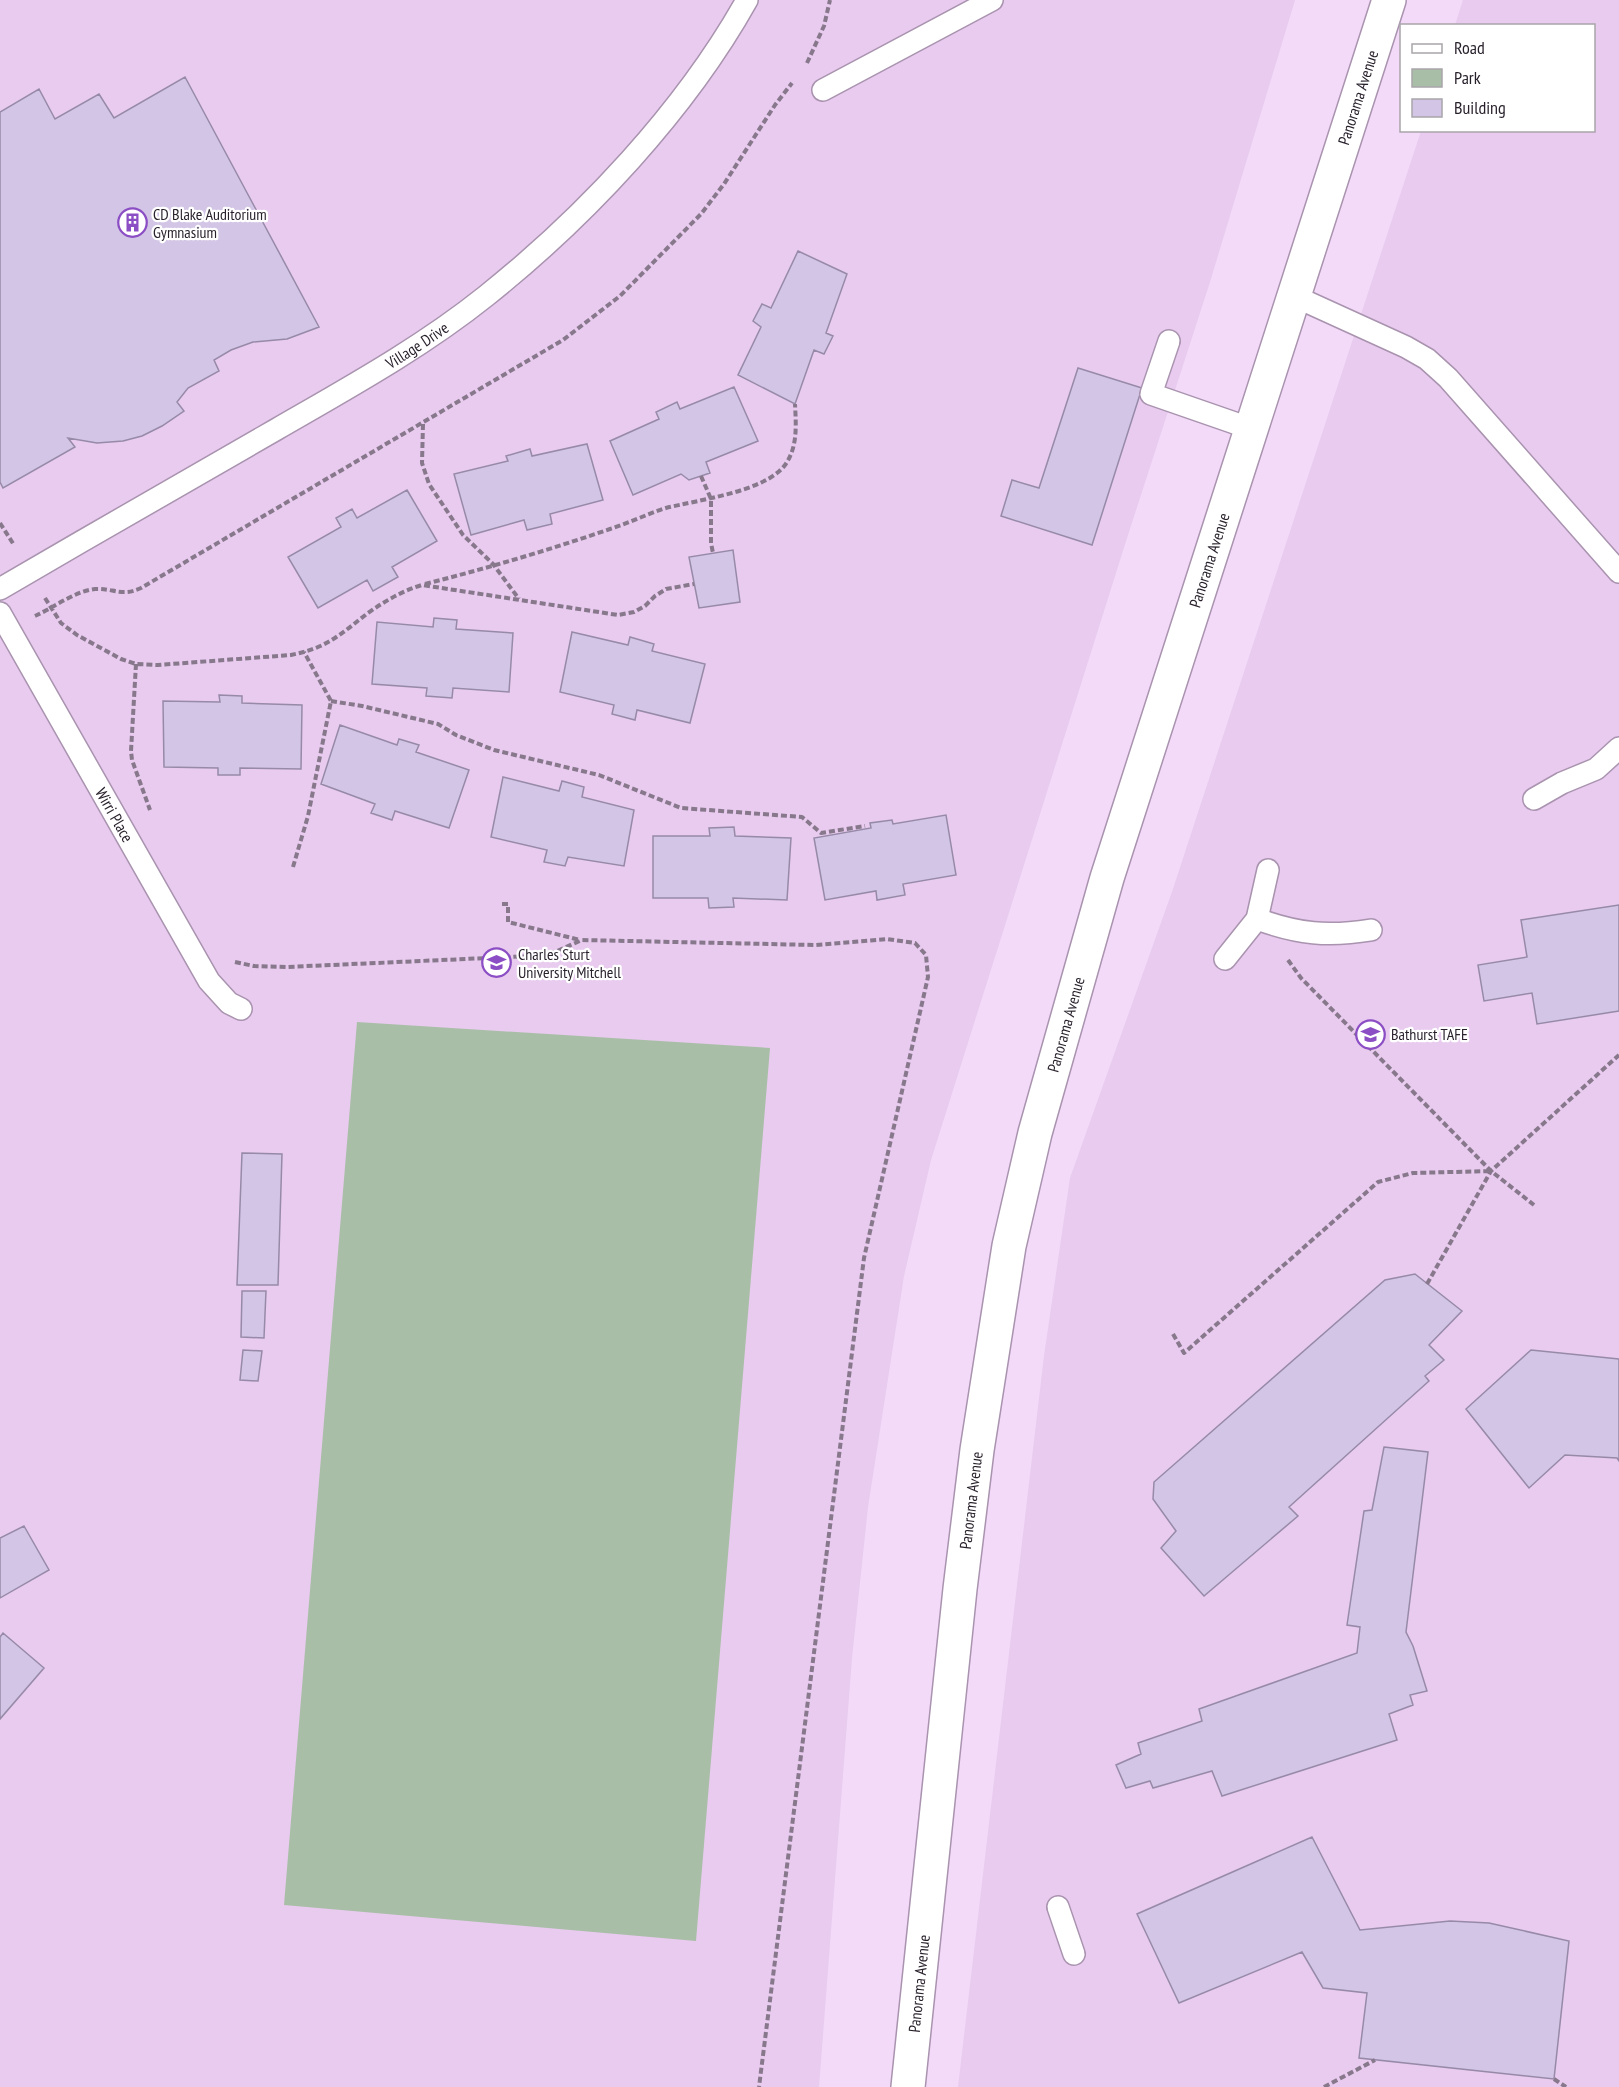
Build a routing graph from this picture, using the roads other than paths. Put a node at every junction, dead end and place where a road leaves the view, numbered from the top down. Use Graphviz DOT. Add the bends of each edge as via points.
graph roads {
  1 [pos="747,0"];
  2 [pos="992,0"];
  3 [pos="1389,0"];
  4 [pos="823,90"];
  5 [pos="1294,296"];
  6 [pos="1169,341"];
  7 [pos="1252,429"];
  8 [pos="1619,572"];
  9 [pos="0,589"];
  10 [pos="4,621"];
  11 [pos="1619,748"];
  12 [pos="1596,769"];
  13 [pos="1619,774"];
  14 [pos="1534,799"];
  15 [pos="1268,870"];
  16 [pos="1257,919"];
  17 [pos="1371,930"];
  18 [pos="1225,959"];
  19 [pos="241,1009"];
  20 [pos="1058,1907"];
  21 [pos="1074,1954"];
  22 [pos="908,2087"];
  1 -- 9 [label="lane, Village Drive" via="665,119 600,193 486,296 378,371"];
  2 -- 4 [label="lane"];
  3 -- 5 [label="street, Panorama Avenue"];
  5 -- 7 [label="street, Panorama Avenue"];
  5 -- 8 [label="lane" via="1427,359"];
  6 -- 7 [label="lane" via="1152,394"];
  7 -- 22 [label="street, Panorama Avenue" via="1107,878 1035,1133 1010,1246 961,1577"];
  10 -- 19 [label="lane, Wirri Place" via="209,981 229,1003"];
  11 -- 12 [label="lane"];
  12 -- 13 [label="lane"];
  12 -- 14 [label="lane"];
  15 -- 16 [label="lane"];
  16 -- 17 [label="lane" via="1312,934 1342,935"];
  16 -- 18 [label="lane"];
  20 -- 21 [label="lane"];
}
